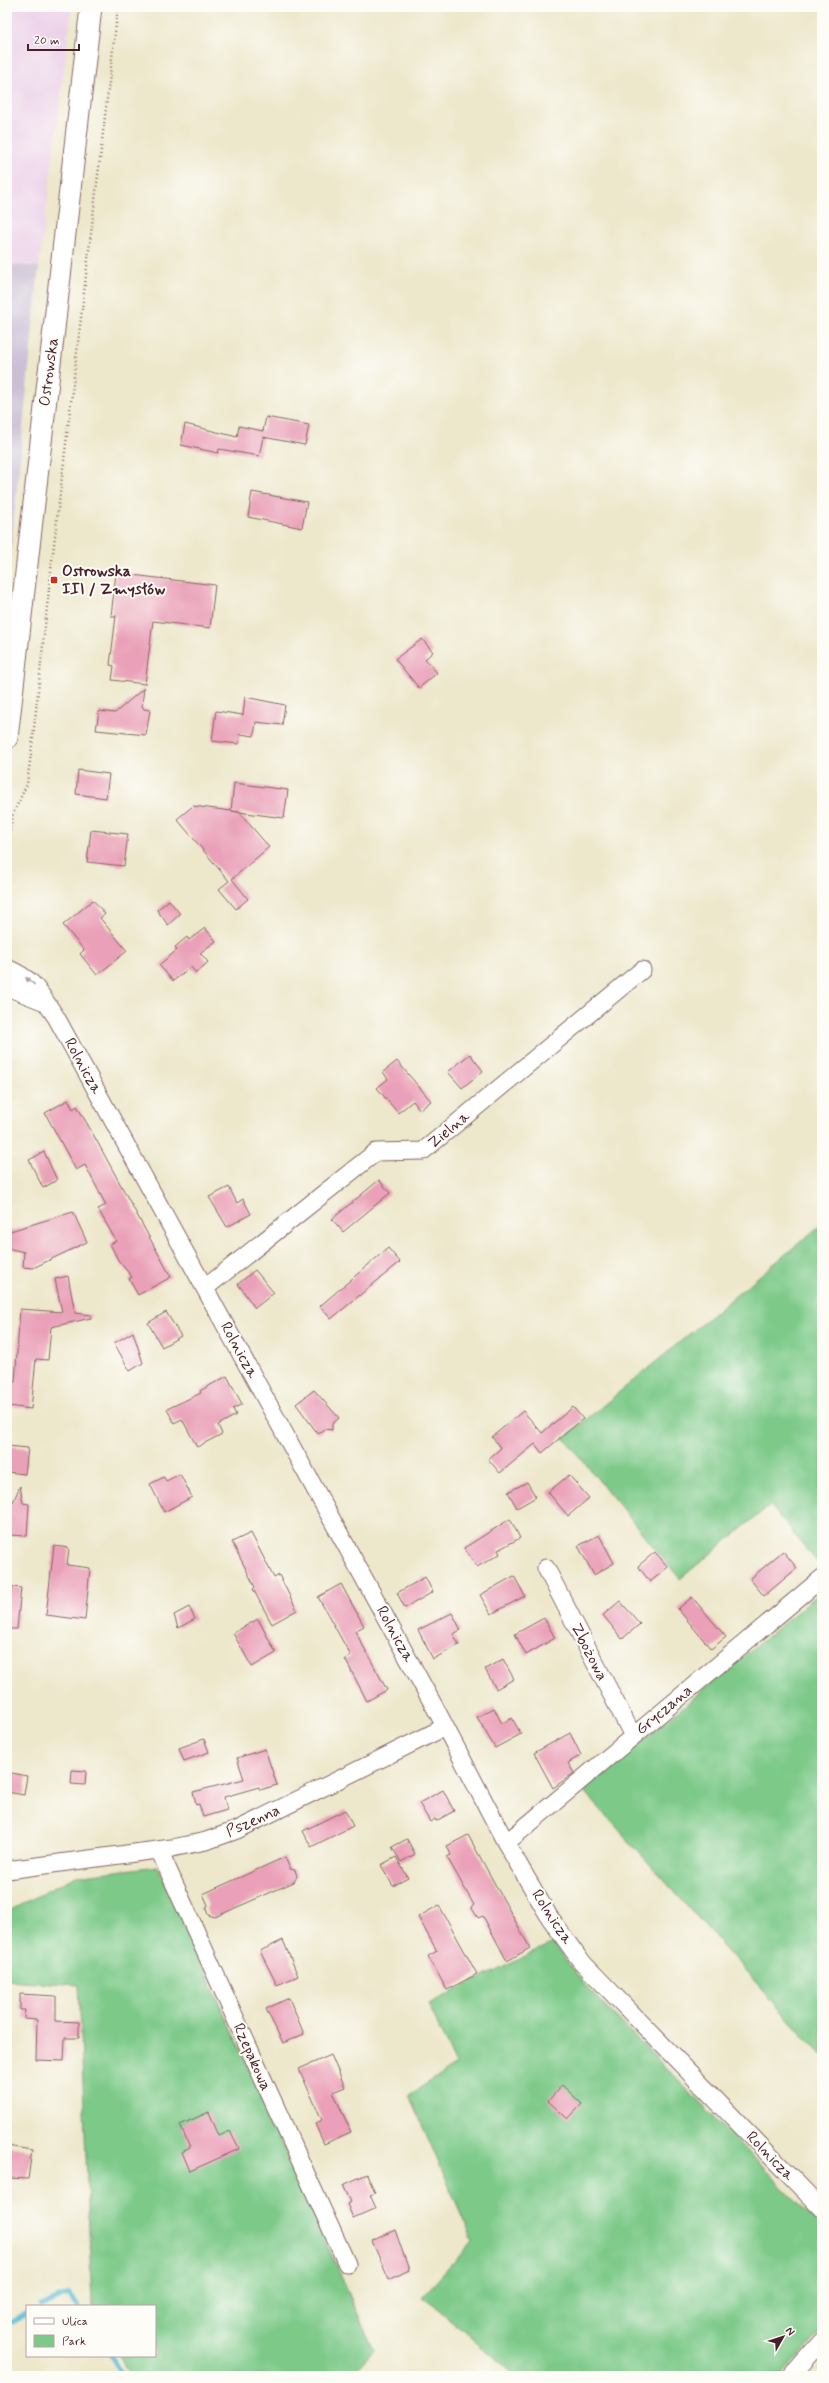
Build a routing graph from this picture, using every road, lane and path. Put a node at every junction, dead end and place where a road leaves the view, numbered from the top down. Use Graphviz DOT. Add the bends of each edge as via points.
graph roads {
  1 [pos="91,7"];
  2 [pos="118,7"];
  3 [pos="7,738"];
  4 [pos="7,847"];
  5 [pos="7,968"];
  6 [pos="642,970"];
  7 [pos="7,987"];
  8 [pos="45,1002"];
  9 [pos="205,1288"];
  10 [pos="546,1568"];
  11 [pos="822,1578"];
  12 [pos="445,1727"];
  13 [pos="633,1736"];
  14 [pos="506,1843"];
  15 [pos="158,1850"];
  16 [pos="44,1864"];
  17 [pos="7,1870"];
  18 [pos="7,1878"];
  19 [pos="822,2209"];
  20 [pos="347,2264"];
  21 [pos="822,2341"];
  22 [pos="791,2376"];
  1 -- 3 [label="main road, Ostrowska"];
  2 -- 4 [label="path" via="27,784 13,814"];
  8 -- 5 [label="street, Rolnicza, one-way" via="40,991 30,980"];
  6 -- 9 [label="street, Zielna" via="423,1151 376,1152"];
  7 -- 8 [label="street"];
  8 -- 9 [label="street, Rolnicza" via="58,1021"];
  9 -- 12 [label="street, Rolnicza"];
  10 -- 13 [label="street, Zbożowa"];
  11 -- 13 [label="street, Gryczana"];
  12 -- 14 [label="street, Rolnicza"];
  12 -- 15 [label="street, Pszenna" via="237,1830 206,1840"];
  13 -- 14 [label="street, Gryczana"];
  14 -- 19 [label="street, Rolnicza" via="550,1918 580,1960"];
  15 -- 16 [label="street, Pszenna"];
  15 -- 20 [label="street, Rzepakowa"];
  16 -- 17 [label="street, Pszenna"];
  16 -- 18 [label="street, Pszenna"];
  21 -- 22 [label="street"];
}
